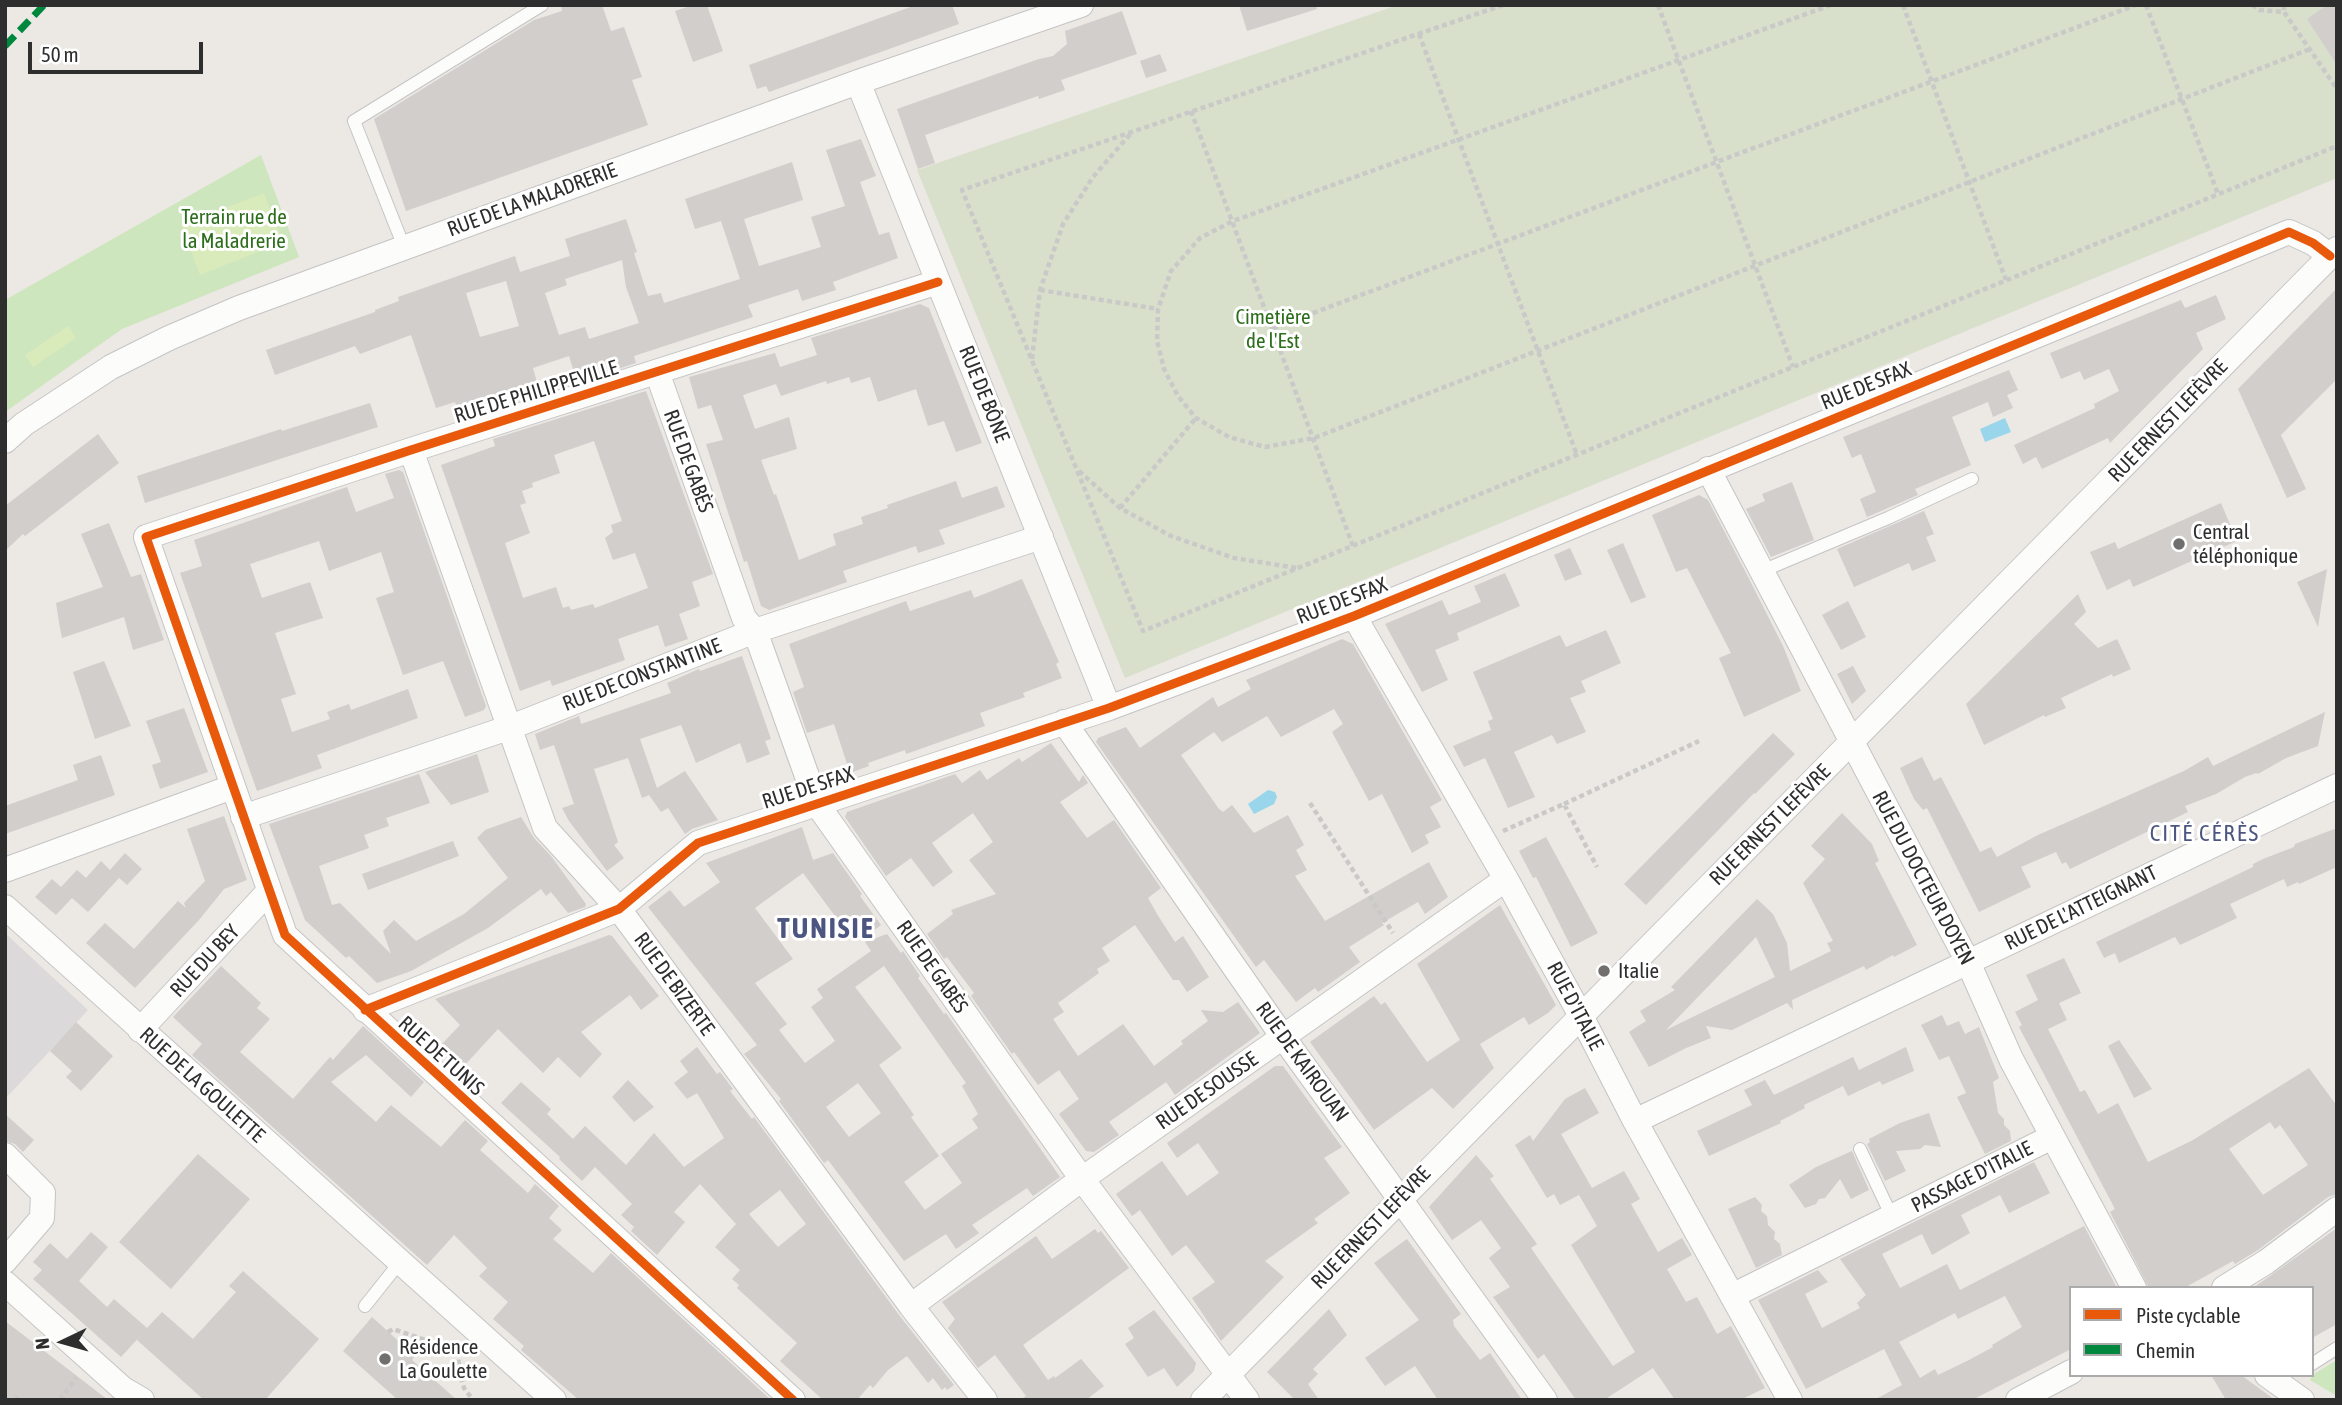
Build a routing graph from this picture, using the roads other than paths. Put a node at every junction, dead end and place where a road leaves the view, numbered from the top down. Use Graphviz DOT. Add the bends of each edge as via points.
graph roads {
  1 [pos="542,5"];
  2 [pos="1081,5"];
  3 [pos="858,82"];
  4 [pos="404,247"];
  5 [pos="2333,253"];
  6 [pos="938,282"];
  7 [pos="657,372"];
  8 [pos="5,441"];
  9 [pos="411,450"];
  10 [pos="1708,469"];
  11 [pos="1972,479"];
  12 [pos="146,537"];
  13 [pos="1041,537"];
  14 [pos="1762,571"];
  15 [pos="1354,616"];
  16 [pos="755,631"];
  17 [pos="1109,708"];
  18 [pos="1064,722"];
  19 [pos="511,727"];
  20 [pos="1853,742"];
  21 [pos="2337,786"];
  22 [pos="232,787"];
  23 [pos="817,804"];
  24 [pos="243,817"];
  25 [pos="5,870"];
  26 [pos="1506,879"];
  27 [pos="269,891"];
  28 [pos="5,907"];
  29 [pos="619,909"];
  30 [pos="1968,962"];
  31 [pos="365,1010"];
  32 [pos="1581,1016"];
  33 [pos="140,1030"];
  34 [pos="1283,1037"];
  35 [pos="1635,1121"];
  36 [pos="2052,1136"];
  37 [pos="1860,1149"];
  38 [pos="5,1155"];
  39 [pos="1082,1180"];
  40 [pos="1400,1197"];
  41 [pos="2337,1209"];
  42 [pos="1892,1217"];
  43 [pos="5,1261"];
  44 [pos="400,1262"];
  45 [pos="5,1283"];
  46 [pos="2133,1286"];
  47 [pos="2227,1286"];
  48 [pos="1732,1296"];
  49 [pos="365,1306"];
  50 [pos="911,1306"];
  51 [pos="2337,1348"];
  52 [pos="2314,1363"];
  53 [pos="2069,1372"];
  54 [pos="1228,1374"];
  55 [pos="2281,1378"];
  56 [pos="142,1400"];
  57 [pos="554,1400"];
  58 [pos="793,1400"];
  59 [pos="985,1400"];
  60 [pos="1203,1400"];
  61 [pos="1247,1400"];
  62 [pos="1545,1400"];
  63 [pos="1790,1400"];
  64 [pos="2018,1400"];
  65 [pos="2302,1400"];
  1 -- 4 [label="lane" via="354,121"];
  2 -- 3 [label="street, RUE DE LA MALADRERIE"];
  3 -- 4 [label="street, RUE DE LA MALADRERIE"];
  3 -- 6 [label="street, RUE DE BÔNE"];
  4 -- 8 [label="street, RUE DE LA MALADRERIE" via="169,338 111,367"];
  5 -- 10 [label="street, RUE DE SFAX" via="2289,232"];
  5 -- 20 [label="street, RUE ERNEST LEFÈVRE"];
  6 -- 7 [label="street, RUE DE PHILIPPEVILLE"];
  6 -- 13 [label="street, RUE DE BÔNE"];
  7 -- 9 [label="street, RUE DE PHILIPPEVILLE"];
  7 -- 16 [label="street, RUE DE GABÈS" via="744,618"];
  9 -- 12 [label="street, RUE DE PHILIPPEVILLE"];
  9 -- 19 [label="street, RUE DE BIZERTE"];
  10 -- 14 [label="street, RUE DU DOCTEUR DOYEN"];
  10 -- 15 [label="street, RUE DE SFAX"];
  11 -- 14 [label="lane"];
  12 -- 22 [label="street, RUE DE TUNIS"];
  13 -- 16 [label="street, RUE DE CONSTANTINE"];
  13 -- 17 [label="street, RUE DE BÔNE"];
  14 -- 20 [label="street, RUE DU DOCTEUR DOYEN"];
  15 -- 17 [label="street, RUE DE SFAX"];
  15 -- 26 [label="street, RUE D'ITALIE"];
  16 -- 19 [label="street, RUE DE CONSTANTINE"];
  16 -- 23 [label="street, RUE DE GABÈS"];
  17 -- 18 [label="street, RUE DE SFAX"];
  18 -- 23 [label="street, RUE DE SFAX"];
  18 -- 34 [label="street, RUE DE KAIROUAN"];
  19 -- 24 [label="street, RUE DE CONSTANTINE"];
  19 -- 29 [label="street, RUE DE BIZERTE" via="545,828"];
  20 -- 30 [label="street, RUE DU DOCTEUR DOYEN"];
  20 -- 32 [label="street, RUE ERNEST LEFÈVRE"];
  21 -- 30 [label="street, RUE DE L'ATTEIGNANT"];
  22 -- 24 [label="street, RUE DE TUNIS"];
  22 -- 25 [label="street"];
  23 -- 29 [label="street, RUE DE SFAX" via="698,843"];
  23 -- 39 [label="street, RUE DE GABÈS"];
  24 -- 27 [label="street, RUE DE TUNIS"];
  26 -- 32 [label="street, RUE D'ITALIE"];
  26 -- 34 [label="street, RUE DE SOUSSE"];
  27 -- 31 [label="street, RUE DE TUNIS" via="285,935"];
  27 -- 33 [label="street, RUE DU BEY"];
  28 -- 33 [label="street, RUE DE LA GOULETTE"];
  29 -- 31 [label="street, RUE DE SFAX"];
  29 -- 50 [label="street, RUE DE BIZERTE"];
  30 -- 35 [label="street, RUE DE L'ATTEIGNANT"];
  30 -- 36 [label="street, RUE DU DOCTEUR DOYEN"];
  31 -- 58 [label="street, RUE DE TUNIS"];
  32 -- 35 [label="street, RUE D'ITALIE"];
  32 -- 40 [label="street, RUE ERNEST LEFÈVRE"];
  33 -- 44 [label="street, RUE DE LA GOULETTE"];
  34 -- 39 [label="street, RUE DE SOUSSE"];
  34 -- 40 [label="street, RUE DE KAIROUAN"];
  35 -- 48 [label="street, RUE D'ITALIE"];
  36 -- 42 [label="street, PASSAGE D'ITALIE"];
  36 -- 46 [label="street, RUE DU DOCTEUR DOYEN"];
  37 -- 42 [label="lane, PASSAGE D'ITALIE"];
  38 -- 43 [label="street" via="43,1193 42,1218"];
  39 -- 50 [label="street, RUE DE SOUSSE"];
  39 -- 54 [label="street, RUE DE GABÈS"];
  40 -- 54 [label="street, RUE ERNEST LEFÈVRE"];
  40 -- 62 [label="street, RUE DE KAIROUAN"];
  41 -- 47 [label="street"];
  42 -- 48 [label="street, PASSAGE D'ITALIE"];
  44 -- 49 [label="lane"];
  44 -- 57 [label="street, RUE DE LA GOULETTE"];
  45 -- 56 [label="street"];
  48 -- 63 [label="street, RUE D'ITALIE"];
  50 -- 59 [label="street, RUE DE BIZERTE"];
  51 -- 52 [label="lane"];
  53 -- 64 [label="street"];
  54 -- 60 [label="street, RUE ERNEST LEFÈVRE"];
  54 -- 61 [label="street, RUE DE GABÈS"];
  55 -- 65 [label="street"];
}
